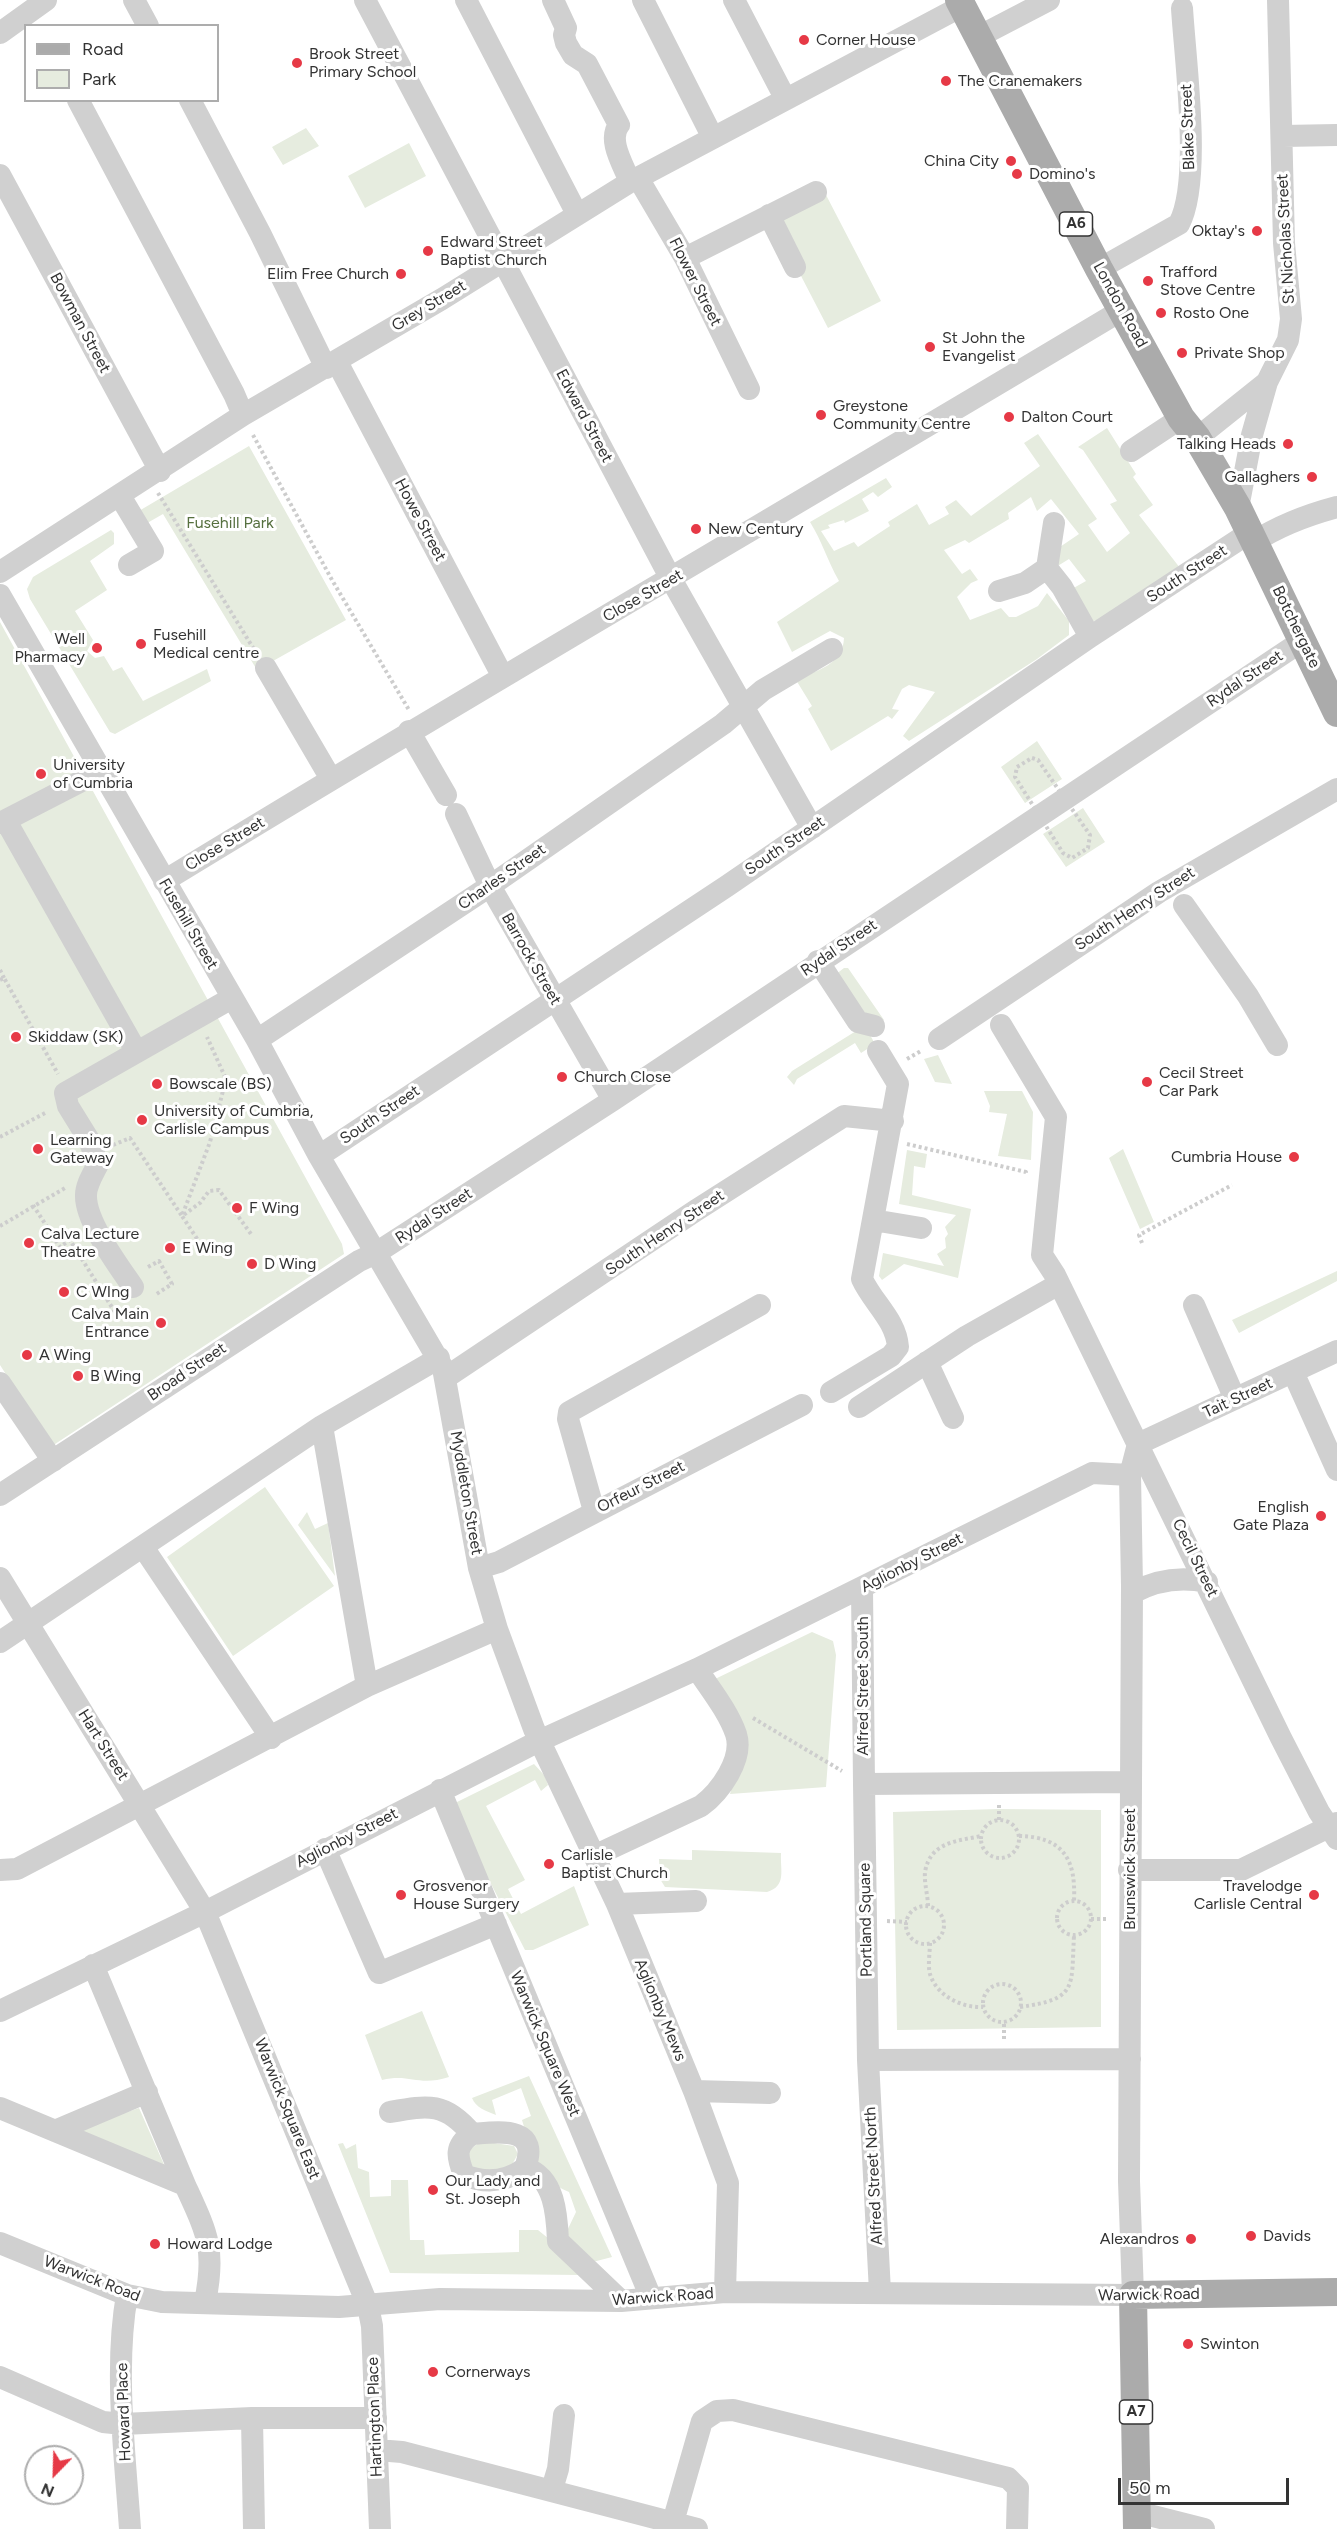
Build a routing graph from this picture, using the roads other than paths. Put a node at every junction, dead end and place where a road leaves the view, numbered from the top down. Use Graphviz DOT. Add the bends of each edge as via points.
graph roads {
  1 [pos="134,0"];
  2 [pos="364,0"];
  3 [pos="466,0"];
  4 [pos="553,0"];
  5 [pos="643,0"];
  6 [pos="734,0"];
  7 [pos="1049,0"];
  8 [pos="1278,0"];
  9 [pos="961,3"];
  10 [pos="1182,8"];
  11 [pos="39,12"];
  12 [pos="147,24"];
  13 [pos="0,33"];
  14 [pos="978,38"];
  15 [pos="785,99"];
  16 [pos="79,102"];
  17 [pos="191,102"];
  18 [pos="1337,135"];
  19 [pos="1283,136"];
  20 [pos="713,138"];
  21 [pos="0,175"];
  22 [pos="634,180"];
  23 [pos="816,192"];
  24 [pos="577,214"];
  25 [pos="769,215"];
  26 [pos="685,258"];
  27 [pos="504,261"];
  28 [pos="795,267"];
  29 [pos="1099,269"];
  30 [pos="1122,310"];
  31 [pos="331,365"];
  32 [pos="1267,382"];
  33 [pos="749,389"];
  34 [pos="243,415"];
  35 [pos="1189,428"];
  36 [pos="1131,451"];
  37 [pos="154,474"];
  38 [pos="120,496"];
  39 [pos="1337,507"];
  40 [pos="1238,508"];
  41 [pos="1054,523"];
  42 [pos="1252,538"];
  43 [pos="129,565"];
  44 [pos="1047,568"];
  45 [pos="0,572"];
  46 [pos="671,579"];
  47 [pos="999,591"];
  48 [pos="0,595"];
  49 [pos="1090,637"];
  50 [pos="1302,641"];
  51 [pos="832,649"];
  52 [pos="266,668"];
  53 [pos="503,677"];
  54 [pos="1330,680"];
  55 [pos="742,707"];
  56 [pos="1337,712"];
  57 [pos="414,729"];
  58 [pos="101,771"];
  59 [pos="331,779"];
  60 [pos="1337,789"];
  61 [pos="3,822"];
  62 [pos="812,828"];
  63 [pos="164,881"];
  64 [pos="490,886"];
  65 [pos="1184,905"];
  66 [pos="819,961"];
  67 [pos="232,998"];
  68 [pos="554,999"];
  69 [pos="1001,1025"];
  70 [pos="874,1026"];
  71 [pos="939,1039"];
  72 [pos="257,1040"];
  73 [pos="1277,1045"];
  74 [pos="136,1051"];
  75 [pos="884,1061"];
  76 [pos="613,1100"];
  77 [pos="891,1130"];
  78 [pos="319,1156"];
  79 [pos="873,1220"];
  80 [pos="921,1228"];
  81 [pos="376,1253"];
  82 [pos="1057,1279"];
  83 [pos="132,1287"];
  84 [pos="760,1305"];
  85 [pos="1194,1305"];
  86 [pos="1337,1351"];
  87 [pos="927,1362"];
  88 [pos="442,1368"];
  89 [pos="1293,1372"];
  90 [pos="0,1383"];
  91 [pos="831,1392"];
  92 [pos="1235,1399"];
  93 [pos="802,1405"];
  94 [pos="859,1407"];
  95 [pos="953,1418"];
  96 [pos="322,1426"];
  97 [pos="1138,1444"];
  98 [pos="53,1461"];
  99 [pos="1337,1470"];
  100 [pos="1130,1475"];
  101 [pos="0,1495"];
  102 [pos="594,1511"];
  103 [pos="143,1547"];
  104 [pos="479,1568"];
  105 [pos="0,1578"];
  106 [pos="1207,1581"];
  107 [pos="862,1588"];
  108 [pos="1132,1593"];
  109 [pos="27,1624"];
  110 [pos="497,1629"];
  111 [pos="0,1642"];
  112 [pos="697,1669"];
  113 [pos="367,1686"];
  114 [pos="271,1738"];
  115 [pos="539,1741"];
  116 [pos="1129,1782"];
  117 [pos="864,1784"];
  118 [pos="440,1790"];
  119 [pos="141,1806"];
  120 [pos="1335,1829"];
  121 [pos="325,1849"];
  122 [pos="594,1856"];
  123 [pos="1,1866"];
  124 [pos="1129,1870"];
  125 [pos="696,1901"];
  126 [pos="617,1904"];
  127 [pos="206,1912"];
  128 [pos="496,1924"];
  129 [pos="93,1965"];
  130 [pos="0,2012"];
  131 [pos="1130,2059"];
  132 [pos="868,2060"];
  133 [pos="694,2091"];
  134 [pos="147,2092"];
  135 [pos="770,2093"];
  136 [pos="0,2108"];
  137 [pos="390,2112"];
  138 [pos="56,2131"];
  139 [pos="472,2134"];
  140 [pos="525,2168"];
  141 [pos="185,2185"];
  142 [pos="0,2243"];
  143 [pos="725,2292"];
  144 [pos="880,2292"];
  145 [pos="1337,2292"];
  146 [pos="127,2295"];
  147 [pos="1133,2295"];
  148 [pos="651,2298"];
  149 [pos="621,2301"];
  150 [pos="205,2302"];
  151 [pos="368,2306"];
  152 [pos="0,2377"];
  153 [pos="564,2415"];
  154 [pos="252,2418"];
  155 [pos="376,2418"];
  156 [pos="123,2424"];
  157 [pos="377,2450"];
  158 [pos="552,2489"];
  159 [pos="1137,2521"];
  160 [pos="673,2522"];
  161 [pos="130,2529"];
  162 [pos="254,2529"];
  163 [pos="380,2529"];
  164 [pos="697,2529"];
  165 [pos="1017,2529"];
  166 [pos="1204,2529"];
  1 -- 12 [label="street"];
  2 -- 27 [label="street, Edward Street"];
  3 -- 24 [label="street"];
  4 -- 22 [label="street, Flower Street" via="566,28 566,43 573,56 587,64 619,125 615,145"];
  5 -- 20 [label="street"];
  6 -- 15 [label="street"];
  7 -- 14 [label="street"];
  8 -- 19 [label="street, St Nicholas Street"];
  9 -- 14 [label="main road, London Road / A6"];
  9 -- 15 [label="street, Grey Street"];
  10 -- 29 [label="street, Blake Street" via="1191,164 1186,212 1179,224"];
  11 -- 13 [label="street"];
  14 -- 29 [label="main road, London Road / A6"];
  15 -- 20 [label="street, Grey Street"];
  16 -- 34 [label="street"];
  17 -- 31 [label="street, Howe Street"];
  18 -- 19 [label="street"];
  19 -- 32 [label="street, St Nicholas Street" via="1284,243 1291,319 1288,340"];
  20 -- 22 [label="street, Grey Street"];
  21 -- 37 [label="street, Bowman Street"];
  22 -- 24 [label="street, Grey Street"];
  22 -- 26 [label="street, Flower Street"];
  23 -- 25 [label="street"];
  24 -- 27 [label="street, Grey Street"];
  25 -- 26 [label="street"];
  25 -- 28 [label="street"];
  26 -- 33 [label="street, Flower Street"];
  27 -- 31 [label="street, Grey Street"];
  27 -- 46 [label="street, Edward Street"];
  29 -- 30 [label="main road, London Road / A6"];
  30 -- 35 [label="main road, London Road / A6"];
  30 -- 46 [label="street, Close Street"];
  31 -- 34 [label="street, Grey Street"];
  31 -- 53 [label="street, Howe Street"];
  32 -- 35 [label="street, St Nicholas Street"];
  32 -- 40 [label="street"];
  34 -- 37 [label="street, Grey Street"];
  35 -- 36 [label="street"];
  35 -- 40 [label="main road, London Road / A6"];
  37 -- 38 [label="street, Grey Street"];
  38 -- 43 [label="street" via="153,551"];
  38 -- 45 [label="street, Grey Street"];
  39 -- 42 [label="street, South Street"];
  40 -- 42 [label="main road, London Road / A6"];
  41 -- 44 [label="street"];
  42 -- 49 [label="street, South Street"];
  42 -- 50 [label="main road, Botchergate / A6"];
  44 -- 47 [label="street" via="1024,583"];
  44 -- 49 [label="street"];
  46 -- 53 [label="street, Close Street"];
  46 -- 55 [label="street, Edward Street"];
  48 -- 58 [label="street, Fusehill Street"];
  49 -- 62 [label="street, South Street"];
  50 -- 54 [label="main road, Botchergate / A6"];
  50 -- 66 [label="street, Rydal Street"];
  51 -- 55 [label="street, Charles Street"];
  52 -- 59 [label="street"];
  53 -- 57 [label="street, Close Street"];
  54 -- 56 [label="main road, Botchergate / A6"];
  55 -- 62 [label="street, Edward Street"];
  55 -- 64 [label="street, Charles Street"];
  57 -- 59 [label="street, Close Street"];
  57 -- 64 [label="street, Barrock Street"];
  58 -- 61 [label="street"];
  58 -- 63 [label="street, Fusehill Street"];
  59 -- 63 [label="street, Close Street"];
  60 -- 71 [label="street, South Henry Street" via="1159,892"];
  61 -- 74 [label="street"];
  62 -- 68 [label="street, South Street"];
  63 -- 67 [label="street, Fusehill Street"];
  64 -- 68 [label="street, Barrock Street"];
  64 -- 72 [label="street, Charles Street"];
  65 -- 73 [label="street"];
  66 -- 70 [label="street" via="858,1022"];
  66 -- 76 [label="street, Rydal Street"];
  67 -- 72 [label="street, Fusehill Street"];
  67 -- 74 [label="street"];
  68 -- 76 [label="street, Barrock Street"];
  68 -- 78 [label="street, South Street"];
  69 -- 82 [label="street, Cecil Street" via="1056,1116 1042,1255"];
  72 -- 78 [label="street, Fusehill Street"];
  74 -- 83 [label="street" via="67,1095 98,1164 86,1194 87,1205"];
  75 -- 77 [label="street" via="898,1084"];
  76 -- 81 [label="street, Rydal Street"];
  77 -- 79 [label="street"];
  77 -- 88 [label="street, South Henry Street" via="844,1116"];
  78 -- 81 [label="street, Fusehill Street"];
  79 -- 80 [label="street"];
  79 -- 91 [label="street" via="862,1279 897,1332 898,1347 891,1356"];
  81 -- 88 [label="street, Myddleton Street"];
  81 -- 98 [label="street, Broad Street" via="257,1326"];
  82 -- 87 [label="street"];
  82 -- 97 [label="street, Cecil Street"];
  84 -- 102 [label="street" via="569,1412"];
  85 -- 92 [label="street"];
  86 -- 89 [label="street, Tait Street"];
  87 -- 94 [label="street"];
  87 -- 95 [label="street"];
  88 -- 96 [label="street, South Henry Street"];
  88 -- 104 [label="street, Myddleton Street"];
  89 -- 92 [label="street, Tait Street"];
  89 -- 99 [label="street"];
  90 -- 98 [label="street"];
  92 -- 97 [label="street, Tait Street"];
  93 -- 102 [label="street, Orfeur Street"];
  96 -- 103 [label="street, South Henry Street"];
  96 -- 113 [label="street"];
  97 -- 100 [label="street, Brunswick Street"];
  97 -- 106 [label="street, Cecil Street"];
  98 -- 101 [label="street, Broad Street"];
  100 -- 107 [label="street, Aglionby Street" via="1092,1473"];
  100 -- 108 [label="street, Brunswick Street"];
  102 -- 104 [label="street, Orfeur Street" via="499,1562"];
  103 -- 109 [label="street, South Henry Street"];
  103 -- 114 [label="street"];
  104 -- 110 [label="street, Myddleton Street"];
  105 -- 109 [label="street, Hart Street"];
  106 -- 108 [label="street" via="1187,1577 1150,1584"];
  106 -- 120 [label="street, Cecil Street" via="1319,1812"];
  107 -- 112 [label="street, Aglionby Street"];
  107 -- 117 [label="street, Alfred Street South"];
  108 -- 116 [label="street, Brunswick Street"];
  109 -- 111 [label="street, South Henry Street"];
  109 -- 119 [label="street, Hart Street"];
  110 -- 113 [label="street"];
  110 -- 115 [label="street, Myddleton Street"];
  112 -- 115 [label="street, Aglionby Street"];
  112 -- 122 [label="street" via="736,1735 737,1749 731,1767 713,1797"];
  113 -- 114 [label="street"];
  114 -- 119 [label="street"];
  115 -- 118 [label="street, Aglionby Street"];
  115 -- 122 [label="street, Aglionby Mews"];
  116 -- 117 [label="street"];
  116 -- 124 [label="street, Brunswick Street"];
  117 -- 132 [label="street, Portland Square"];
  118 -- 121 [label="street, Aglionby Street"];
  118 -- 128 [label="street, Warwick Square West"];
  119 -- 123 [label="street" via="17,1869"];
  119 -- 127 [label="street, Hart Street"];
  120 -- 124 [label="street" via="1241,1870"];
  121 -- 127 [label="street, Aglionby Street"];
  121 -- 128 [label="street" via="379,1973"];
  122 -- 126 [label="street, Aglionby Mews"];
  124 -- 131 [label="street, Brunswick Street"];
  125 -- 126 [label="street"];
  126 -- 133 [label="street, Aglionby Mews"];
  127 -- 129 [label="street, Aglionby Street"];
  127 -- 151 [label="street, Warwick Square East"];
  128 -- 148 [label="street, Warwick Square West"];
  129 -- 130 [label="street, Aglionby Street"];
  129 -- 134 [label="street"];
  131 -- 132 [label="street"];
  131 -- 147 [label="street, Brunswick Street"];
  132 -- 144 [label="street, Alfred Street North"];
  133 -- 135 [label="street"];
  133 -- 143 [label="street, Aglionby Mews" via="728,2183"];
  134 -- 138 [label="street"];
  134 -- 141 [label="street"];
  136 -- 138 [label="street"];
  137 -- 139 [label="street" via="425,2105 450,2111"];
  138 -- 141 [label="street"];
  139 -- 140 [label="street" via="511,2132 519,2136 527,2145 529,2157"];
  139 -- 140 [label="street" via="460,2145 457,2157 464,2175 478,2181 495,2181"];
  140 -- 149 [label="street" via="533,2170 556,2205 558,2241"];
  141 -- 150 [label="street" via="211,2256"];
  142 -- 146 [label="street, Warwick Road"];
  143 -- 144 [label="street, Warwick Road"];
  143 -- 148 [label="street, Warwick Road"];
  144 -- 147 [label="street, Warwick Road"];
  145 -- 147 [label="main road, Warwick Road"];
  146 -- 150 [label="street, Warwick Road" via="148,2301"];
  146 -- 156 [label="street, Howard Place" via="123,2318"];
  147 -- 159 [label="main road, A7"];
  148 -- 149 [label="street, Warwick Road"];
  149 -- 151 [label="street, Warwick Road" via="440,2299"];
  150 -- 151 [label="street, Warwick Road"];
  151 -- 155 [label="street, Hartington Place"];
  152 -- 156 [label="street" via="103,2422"];
  153 -- 158 [label="street"];
  154 -- 155 [label="street"];
  154 -- 156 [label="street"];
  154 -- 162 [label="street"];
  155 -- 157 [label="street, Hartington Place"];
  156 -- 161 [label="street, Howard Place"];
  157 -- 158 [label="street" via="402,2452"];
  157 -- 163 [label="street, Hartington Place"];
  158 -- 160 [label="street"];
  159 -- 166 [label="street"];
  160 -- 164 [label="street"];
  160 -- 165 [label="street" via="702,2421 717,2411 733,2410 1008,2478 1018,2488"];
}
